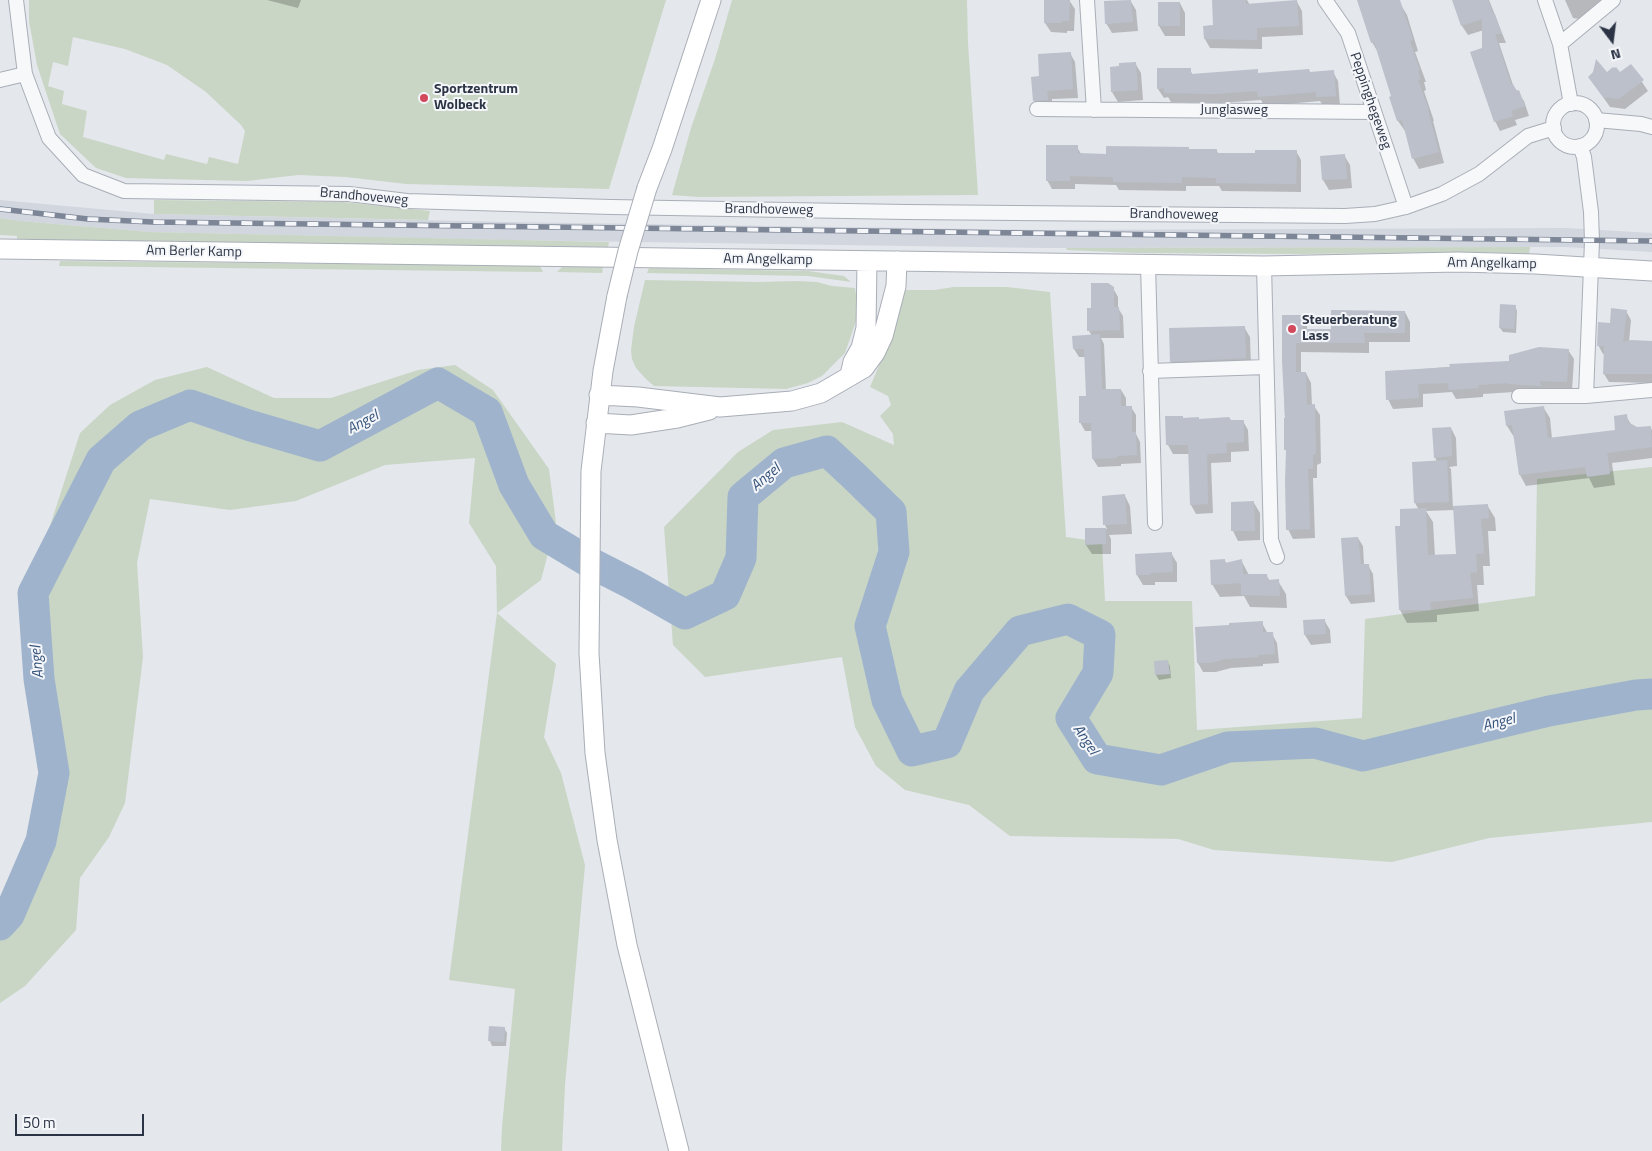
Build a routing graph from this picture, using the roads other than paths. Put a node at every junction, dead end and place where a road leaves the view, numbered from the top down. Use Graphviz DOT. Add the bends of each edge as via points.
graph roads {
  1 [pos="16,0"];
  2 [pos="711,0"];
  3 [pos="1087,0"];
  4 [pos="1325,0"];
  5 [pos="1544,0"];
  6 [pos="1613,0"];
  7 [pos="1560,44"];
  8 [pos="25,74"];
  9 [pos="0,80"];
  10 [pos="1571,104"];
  11 [pos="1037,109"];
  12 [pos="1094,110"];
  13 [pos="1374,112"];
  14 [pos="1596,120"];
  15 [pos="1652,127"];
  16 [pos="1554,128"];
  17 [pos="1580,146"];
  18 [pos="1406,207"];
  19 [pos="0,249"];
  20 [pos="388,255"];
  21 [pos="867,261"];
  22 [pos="897,261"];
  23 [pos="1148,264"];
  24 [pos="1264,266"];
  25 [pos="1591,267"];
  26 [pos="1652,271"];
  27 [pos="1266,367"];
  28 [pos="1150,371"];
  29 [pos="850,375"];
  30 [pos="1652,390"];
  31 [pos="600,395"];
  32 [pos="1519,396"];
  33 [pos="1586,396"];
  34 [pos="720,407"];
  35 [pos="596,423"];
  36 [pos="1155,523"];
  37 [pos="1277,556"];
  38 [pos="679,1151"];
  1 -- 8 [label="street, Brandhoveweg"];
  2 -- 31 [label="main road, bridge" via="628,251 606,346"];
  3 -- 12 [label="street"];
  4 -- 13 [label="street, Peppinghegeweg" via="1348,34"];
  5 -- 7 [label="street"];
  6 -- 7 [label="street"];
  7 -- 10 [label="street"];
  8 -- 9 [label="street"];
  8 -- 18 [label="street, Brandhoveweg" via="49,138 83,175 124,191 349,194 407,201 906,212 1345,216"];
  10 -- 14 [label="street" via="1584,105"];
  10 -- 16 [label="street" via="1560,110"];
  11 -- 12 [label="street, Junglasweg"];
  12 -- 13 [label="street, Junglasweg"];
  13 -- 18 [label="street, Peppinghegeweg"];
  14 -- 15 [label="street"];
  14 -- 17 [label="street" via="1593,137"];
  16 -- 17 [label="street" via="1564,144"];
  16 -- 18 [label="street, Brandhoveweg" via="1528,136 1479,174 1442,194"];
  17 -- 25 [label="street" via="1591,212"];
  19 -- 20 [label="main road, Am Berler Kamp"];
  20 -- 21 [label="main road, Am Angelkamp"];
  21 -- 22 [label="main road, Am Angelkamp"];
  21 -- 29 [label="main road" via="866,328"];
  22 -- 23 [label="main road, Am Angelkamp"];
  22 -- 29 [label="main road" via="896,286 883,336 864,368"];
  23 -- 24 [label="main road, Am Angelkamp"];
  23 -- 28 [label="street"];
  24 -- 25 [label="main road, Am Angelkamp" via="1458,262"];
  24 -- 27 [label="street"];
  25 -- 26 [label="main road, Am Angelkamp"];
  25 -- 33 [label="street"];
  27 -- 28 [label="street"];
  27 -- 37 [label="street" via="1271,540"];
  28 -- 36 [label="street"];
  29 -- 34 [label="main road" via="830,389 802,399"];
  30 -- 33 [label="street"];
  31 -- 34 [label="main road"];
  31 -- 35 [label="main road"];
  32 -- 33 [label="street"];
  34 -- 35 [label="main road" via="631,425"];
  35 -- 38 [label="main road" via="591,471 589,653 595,753 627,945"];
}
